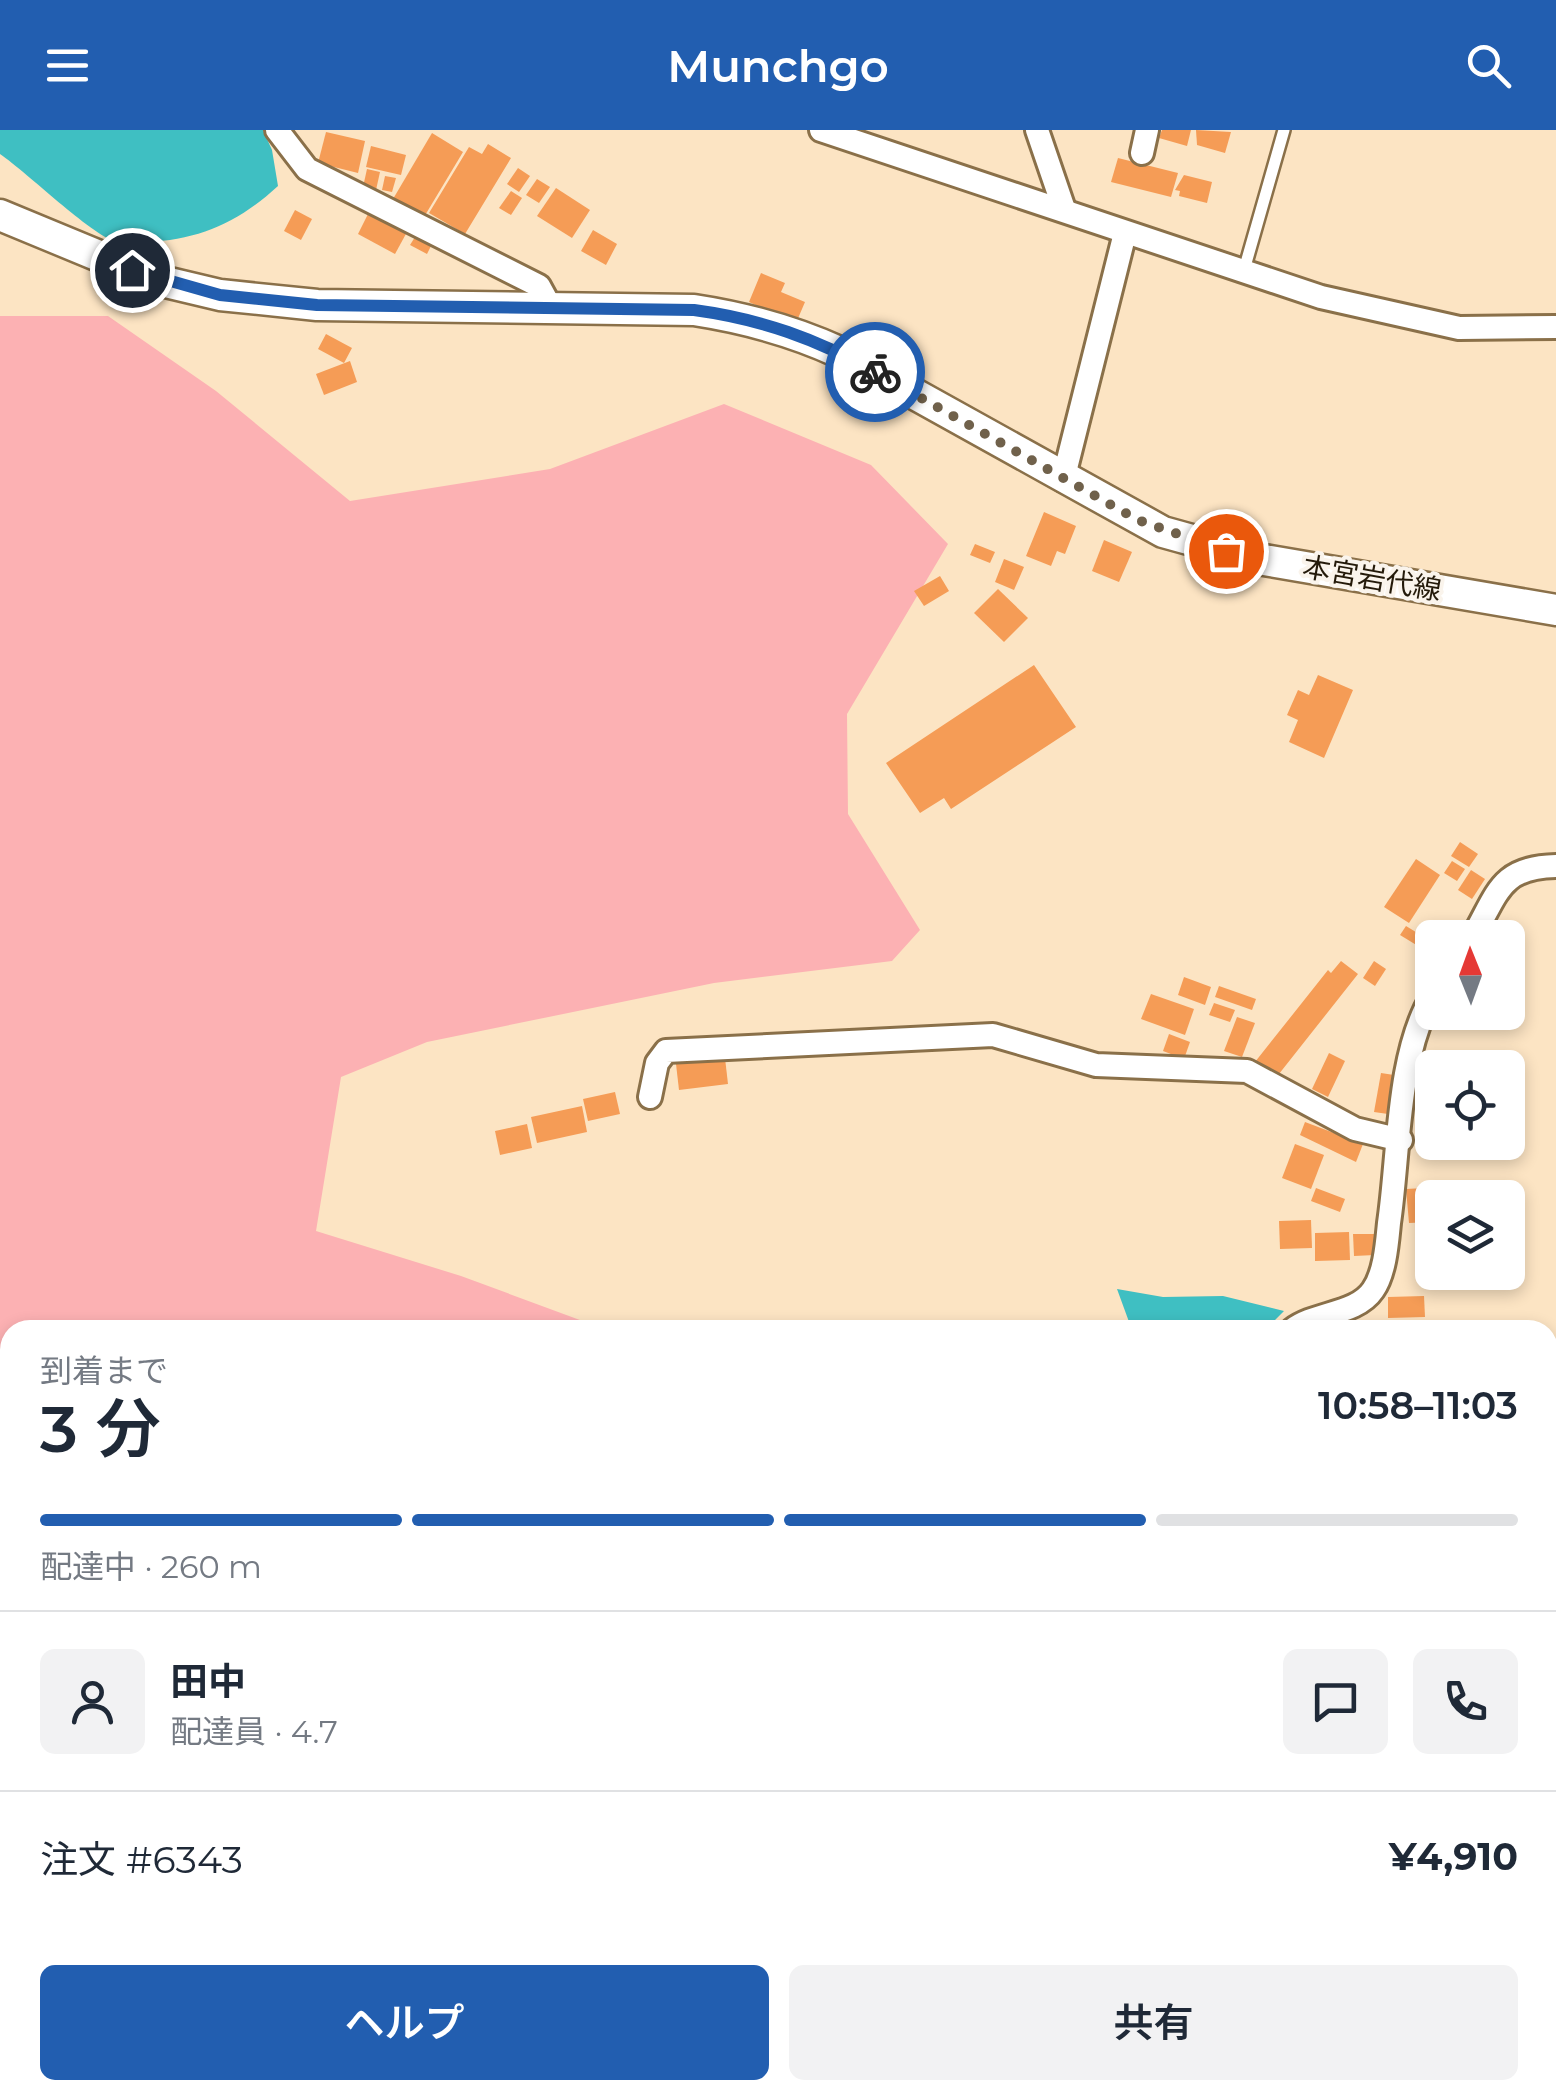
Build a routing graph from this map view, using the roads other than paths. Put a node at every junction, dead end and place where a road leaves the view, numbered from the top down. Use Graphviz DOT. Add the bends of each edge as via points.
graph roads {
  1 [pos="277,130"];
  2 [pos="821,130"];
  3 [pos="1037,130"];
  4 [pos="1284,130"];
  5 [pos="1064,209"];
  6 [pos="0,214"];
  7 [pos="1125,233"];
  8 [pos="1244,270"];
  9 [pos="551,308"];
  10 [pos="1556,327"];
  11 [pos="1062,480"];
  12 [pos="1556,610"];
  13 [pos="1556,866"];
  14 [pos="1482,920"];
  15 [pos="1421,1030"];
  16 [pos="650,1096"];
  17 [pos="1401,1140"];
  18 [pos="1304,1320"];
  1 -- 9 [label="street" via="306,170 538,286"];
  2 -- 5 [label="street"];
  3 -- 5 [label="street"];
  4 -- 8 [label="lane"];
  5 -- 7 [label="street"];
  6 -- 9 [label="main road, 本宮岩代線" via="127,269 220,295 317,305"];
  7 -- 8 [label="street"];
  7 -- 11 [label="street"];
  8 -- 10 [label="street" via="1321,297 1459,328"];
  9 -- 11 [label="main road, 本宮岩代線" via="694,310 792,331"];
  11 -- 12 [label="main road, 本宮岩代線" via="1200,544"];
  13 -- 14 [label="street" via="1527,866 1506,878"];
  15 -- 17 [label="street" via="1407,1074"];
  16 -- 17 [label="street" via="666,1051 993,1035 1096,1065 1248,1071 1355,1129"];
  17 -- 18 [label="street" via="1373,1290 1358,1303"];
}
